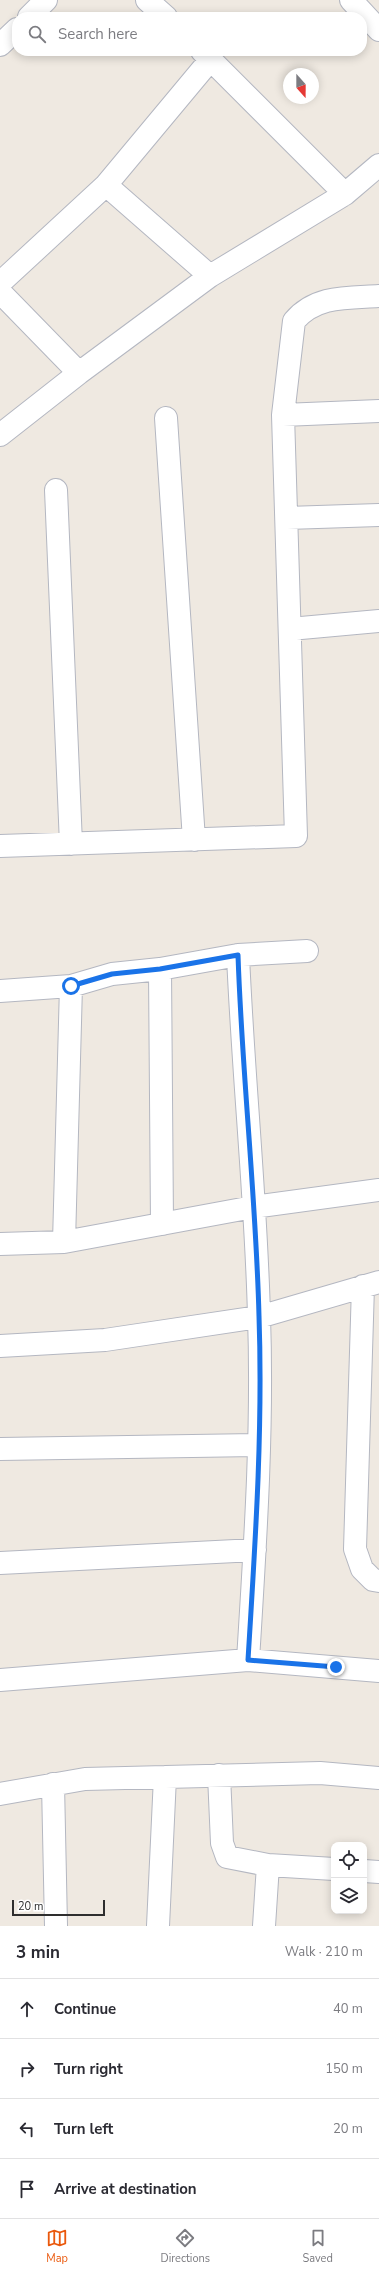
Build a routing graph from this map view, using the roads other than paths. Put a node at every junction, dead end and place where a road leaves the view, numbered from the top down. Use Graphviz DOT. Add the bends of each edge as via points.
graph roads {
  1 [pos="46,0"];
  2 [pos="147,0"];
  3 [pos="351,0"];
  4 [pos="34,12"];
  5 [pos="160,12"];
  6 [pos="362,12"];
  7 [pos="367,17"];
  8 [pos="379,30"];
  9 [pos="12,33"];
  10 [pos="0,45"];
  11 [pos="206,56"];
  12 [pos="208,56"];
  13 [pos="379,165"];
  14 [pos="106,185"];
  15 [pos="345,194"];
  16 [pos="210,276"];
  17 [pos="0,284"];
  18 [pos="0,292"];
  19 [pos="379,296"];
  20 [pos="79,373"];
  21 [pos="379,411"];
  22 [pos="284,415"];
  23 [pos="166,418"];
  24 [pos="0,436"];
  25 [pos="56,490"];
  26 [pos="379,515"];
  27 [pos="286,518"];
  28 [pos="379,621"];
  29 [pos="290,629"];
  30 [pos="194,840"];
  31 [pos="72,844"];
  32 [pos="0,846"];
  33 [pos="308,951"];
  34 [pos="238,955"];
  35 [pos="160,969"];
  36 [pos="71,986"];
  37 [pos="0,991"];
  38 [pos="379,1190"];
  39 [pos="253,1207"];
  40 [pos="162,1224"];
  41 [pos="64,1242"];
  42 [pos="0,1244"];
  43 [pos="371,1284"];
  44 [pos="259,1316"];
  45 [pos="0,1346"];
  46 [pos="259,1445"];
  47 [pos="0,1449"];
  48 [pos="255,1550"];
  49 [pos="0,1563"];
  50 [pos="379,1581"];
  51 [pos="248,1660"];
  52 [pos="379,1671"];
  53 [pos="0,1680"];
  54 [pos="220,1776"];
  55 [pos="165,1777"];
  56 [pos="379,1778"];
  57 [pos="53,1784"];
  58 [pos="0,1794"];
  59 [pos="268,1865"];
  60 [pos="331,1869"];
  61 [pos="367,1871"];
  62 [pos="379,1872"];
  63 [pos="56,1926"];
  64 [pos="158,1926"];
  65 [pos="264,1926"];
  1 -- 4 [label="street"];
  2 -- 5 [label="street"];
  3 -- 6 [label="street"];
  7 -- 8 [label="street"];
  9 -- 10 [label="street"];
  11 -- 14 [label="street"];
  12 -- 15 [label="street"];
  13 -- 15 [label="street"];
  14 -- 16 [label="street"];
  14 -- 17 [label="street"];
  15 -- 16 [label="street"];
  16 -- 20 [label="street"];
  18 -- 20 [label="street"];
  19 -- 22 [label="street" via="329,298 303,310 294,320"];
  20 -- 24 [label="street"];
  21 -- 22 [label="street"];
  22 -- 27 [label="street"];
  23 -- 30 [label="street"];
  25 -- 31 [label="street"];
  26 -- 27 [label="street"];
  27 -- 29 [label="street"];
  28 -- 29 [label="street"];
  29 -- 30 [label="street" via="296,836"];
  30 -- 31 [label="street"];
  31 -- 32 [label="street"];
  33 -- 34 [label="street"];
  34 -- 35 [label="street"];
  34 -- 39 [label="street"];
  35 -- 36 [label="street" via="112,974"];
  35 -- 40 [label="street"];
  36 -- 37 [label="street"];
  36 -- 41 [label="street"];
  38 -- 39 [label="street"];
  39 -- 40 [label="street"];
  39 -- 44 [label="street"];
  40 -- 41 [label="street"];
  41 -- 42 [label="street"];
  43 -- 44 [label="street"];
  43 -- 50 [label="street" via="355,1549 362,1570 373,1580"];
  44 -- 45 [label="street" via="105,1340"];
  44 -- 46 [label="street"];
  46 -- 47 [label="street"];
  46 -- 48 [label="street"];
  48 -- 49 [label="street"];
  48 -- 51 [label="street"];
  51 -- 52 [label="street"];
  51 -- 53 [label="street"];
  54 -- 55 [label="street"];
  54 -- 56 [label="street" via="320,1773"];
  54 -- 59 [label="street" via="222,1843 227,1857"];
  55 -- 57 [label="street" via="85,1779"];
  55 -- 64 [label="street"];
  57 -- 58 [label="street"];
  57 -- 63 [label="street"];
  59 -- 60 [label="street"];
  59 -- 65 [label="street"];
  61 -- 62 [label="street"];
}
